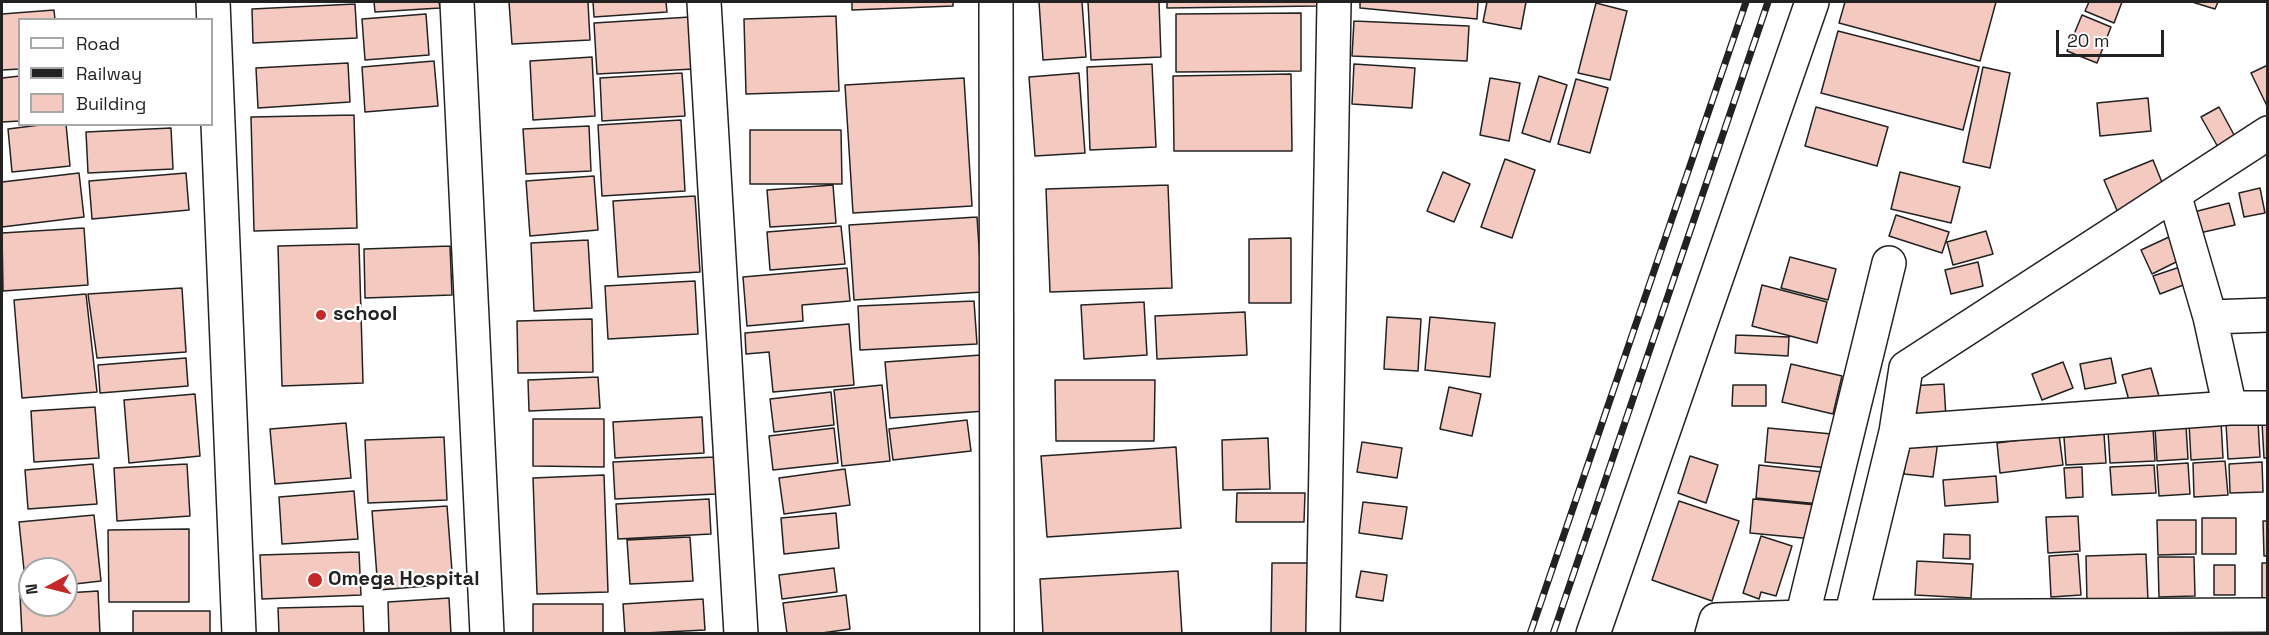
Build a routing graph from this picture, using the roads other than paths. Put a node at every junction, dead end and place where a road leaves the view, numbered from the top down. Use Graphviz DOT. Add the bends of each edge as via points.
graph roads {
  1 [pos="213,2"];
  2 [pos="457,2"];
  3 [pos="704,2"];
  4 [pos="996,2"];
  5 [pos="1334,2"];
  6 [pos="1812,2"];
  7 [pos="2268,133"];
  8 [pos="2174,194"];
  9 [pos="1889,264"];
  10 [pos="2268,315"];
  11 [pos="2210,317"];
  12 [pos="2230,408"];
  13 [pos="2268,408"];
  14 [pos="1896,432"];
  15 [pos="2268,615"];
  16 [pos="1800,625"];
  17 [pos="1851,625"];
  18 [pos="239,633"];
  19 [pos="487,633"];
  20 [pos="741,633"];
  21 [pos="997,633"];
  22 [pos="1323,633"];
  23 [pos="1593,633"];
  24 [pos="1712,633"];
  1 -- 18 [label="street"];
  2 -- 19 [label="street"];
  3 -- 20 [label="street"];
  4 -- 21 [label="street"];
  5 -- 22 [label="street"];
  6 -- 23 [label="street"];
  7 -- 8 [label="street"];
  8 -- 11 [label="street"];
  8 -- 14 [label="street" via="1906,368"];
  9 -- 16 [label="street"];
  10 -- 11 [label="street"];
  11 -- 12 [label="street"];
  12 -- 13 [label="street"];
  12 -- 14 [label="street"];
  14 -- 17 [label="street"];
  15 -- 17 [label="street"];
  16 -- 17 [label="street"];
  16 -- 24 [label="street" via="1716,620"];
}
